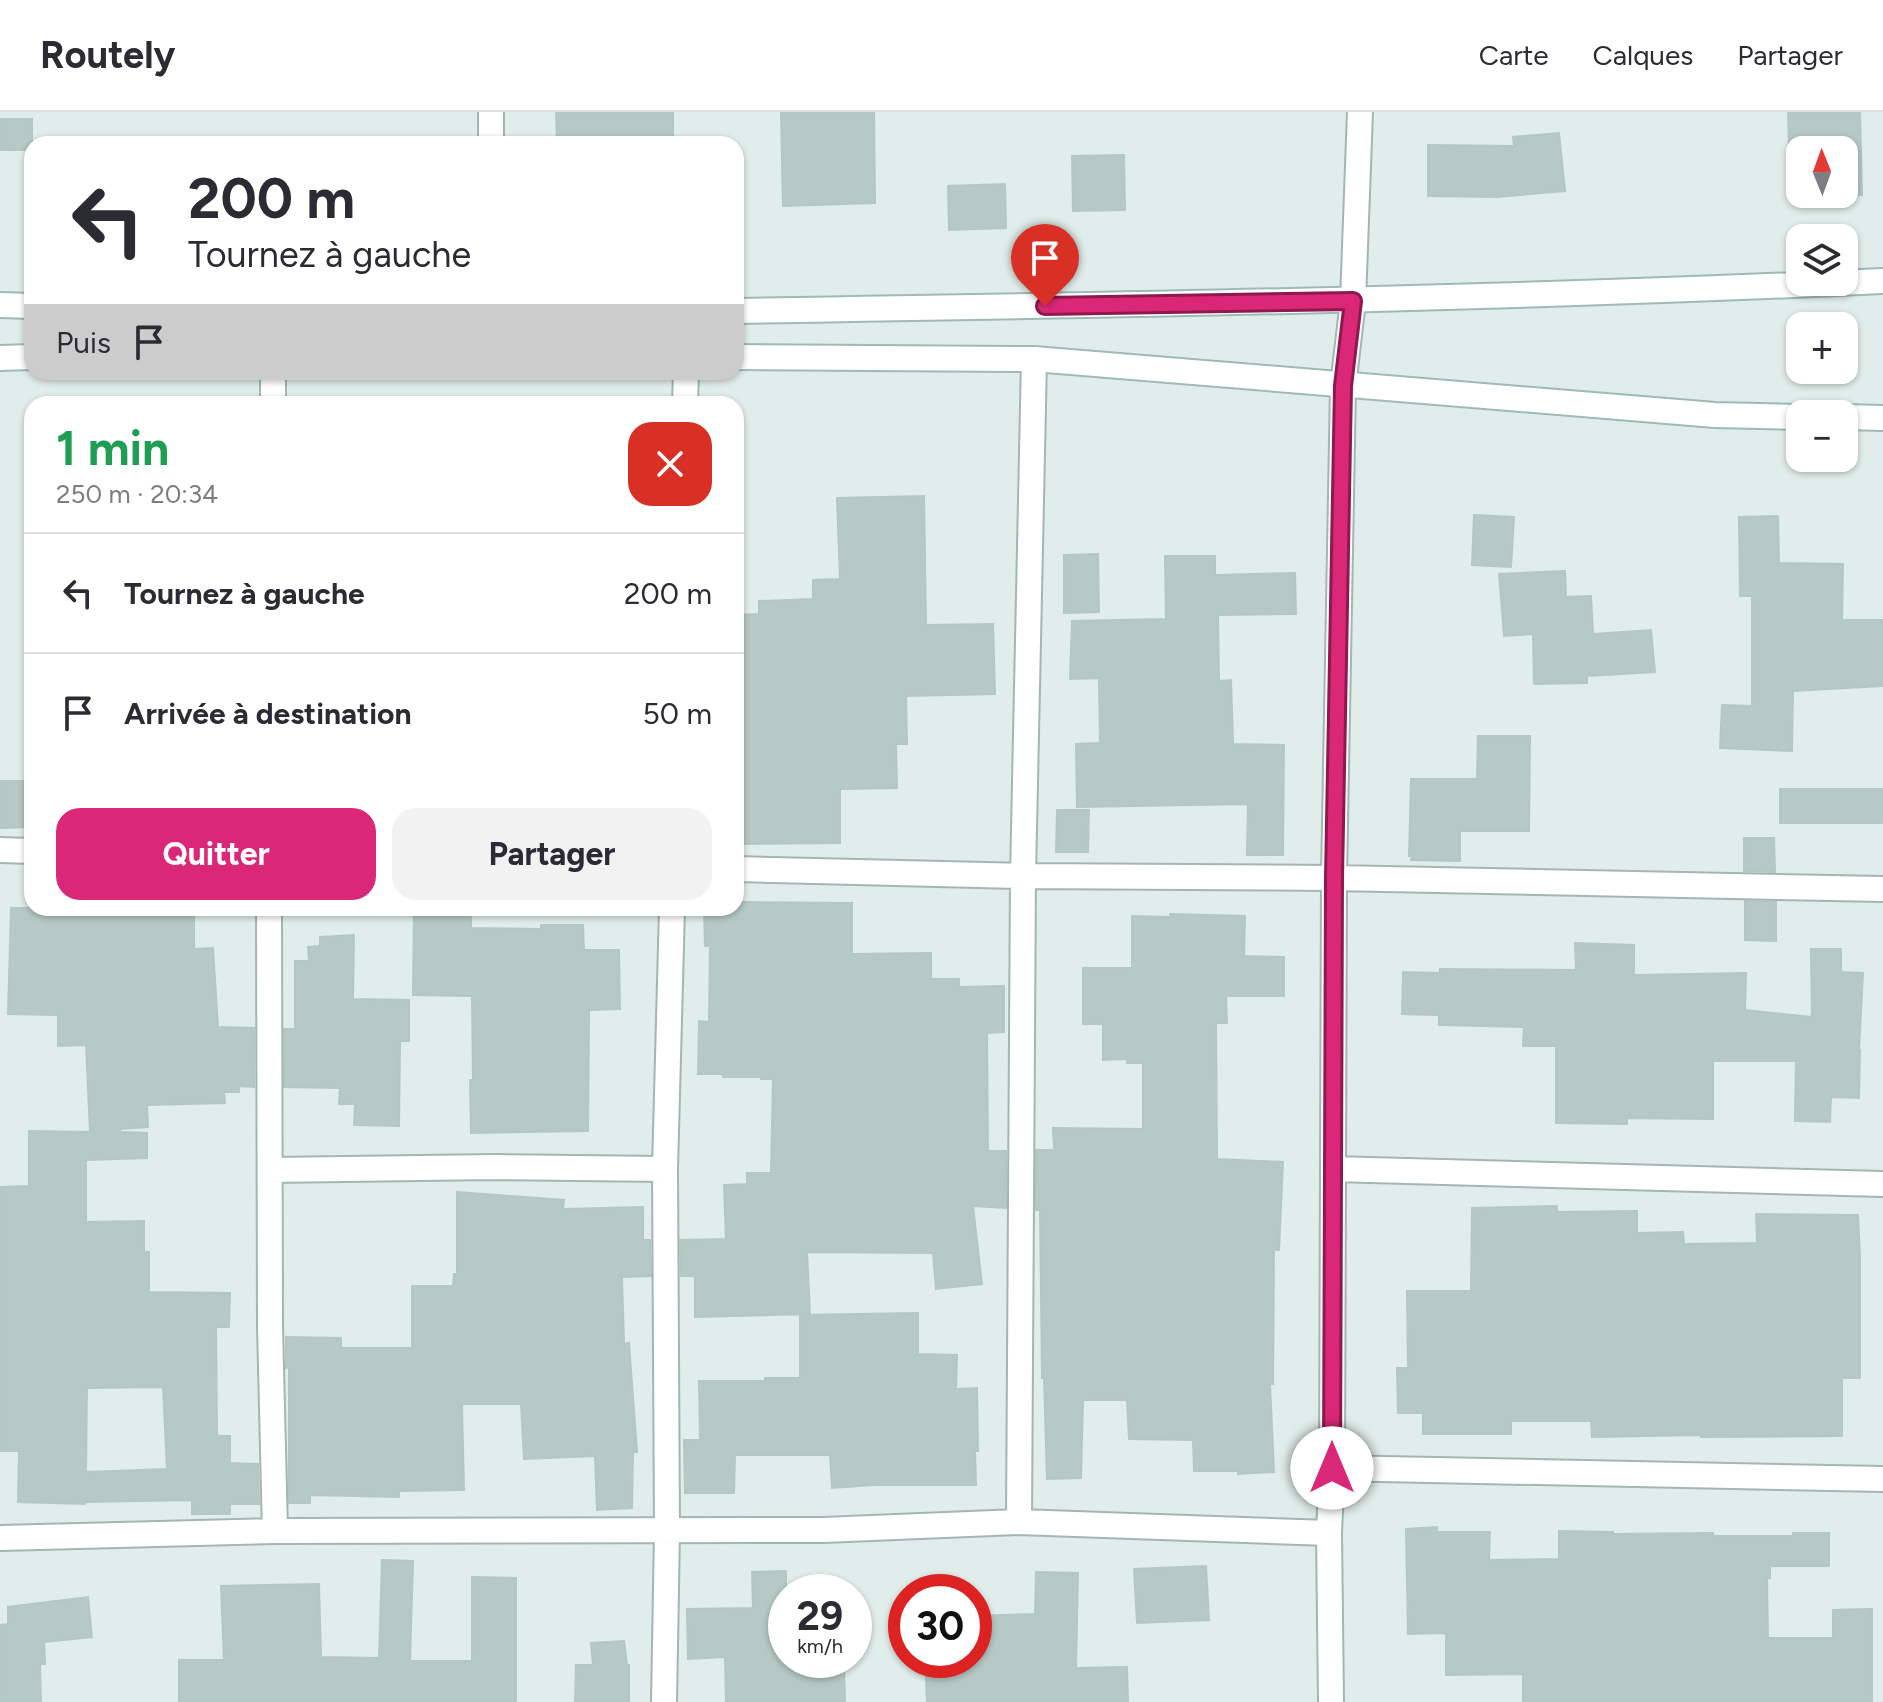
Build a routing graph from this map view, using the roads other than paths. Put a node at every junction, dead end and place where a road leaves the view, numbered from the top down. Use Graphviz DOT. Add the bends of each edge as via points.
graph roads {
  1 [pos="491,112"];
  2 [pos="1360,112"];
  3 [pos="491,136"];
  4 [pos="1883,281"];
  5 [pos="1353,301"];
  6 [pos="0,305"];
  7 [pos="24,306"];
  8 [pos="744,311"];
  9 [pos="24,357"];
  10 [pos="744,357"];
  11 [pos="0,358"];
  12 [pos="1034,359"];
  13 [pos="1343,386"];
  14 [pos="1786,417"];
  15 [pos="1858,417"];
  16 [pos="1883,418"];
  17 [pos="0,850"];
  18 [pos="24,851"];
  19 [pos="744,869"];
  20 [pos="1023,876"];
  21 [pos="1334,878"];
  22 [pos="1883,889"];
  23 [pos="269,916"];
  24 [pos="672,916"];
  25 [pos="665,1169"];
  26 [pos="1333,1169"];
  27 [pos="270,1170"];
  28 [pos="1883,1184"];
  29 [pos="1332,1468"];
  30 [pos="1883,1479"];
  31 [pos="1019,1522"];
  32 [pos="275,1531"];
  33 [pos="667,1532"];
  34 [pos="1329,1533"];
  35 [pos="0,1538"];
  36 [pos="664,1702"];
  37 [pos="1331,1702"];
  1 -- 3 [label="street"];
  2 -- 5 [label="street"];
  4 -- 5 [label="street"];
  5 -- 8 [label="street"];
  5 -- 13 [label="street"];
  6 -- 7 [label="street"];
  9 -- 11 [label="street"];
  10 -- 12 [label="street"];
  12 -- 13 [label="street"];
  12 -- 20 [label="street"];
  13 -- 14 [label="street"];
  13 -- 21 [label="street"];
  15 -- 16 [label="street"];
  17 -- 18 [label="street"];
  19 -- 20 [label="street"];
  20 -- 21 [label="street"];
  20 -- 31 [label="street"];
  21 -- 22 [label="street"];
  21 -- 26 [label="street"];
  23 -- 27 [label="street"];
  24 -- 25 [label="street"];
  25 -- 27 [label="street"];
  25 -- 33 [label="street"];
  26 -- 28 [label="street"];
  26 -- 29 [label="street"];
  27 -- 32 [label="street"];
  29 -- 30 [label="street"];
  29 -- 34 [label="street"];
  31 -- 33 [label="street"];
  31 -- 34 [label="street"];
  32 -- 33 [label="street"];
  32 -- 35 [label="street"];
  33 -- 36 [label="street"];
  34 -- 37 [label="street"];
}
